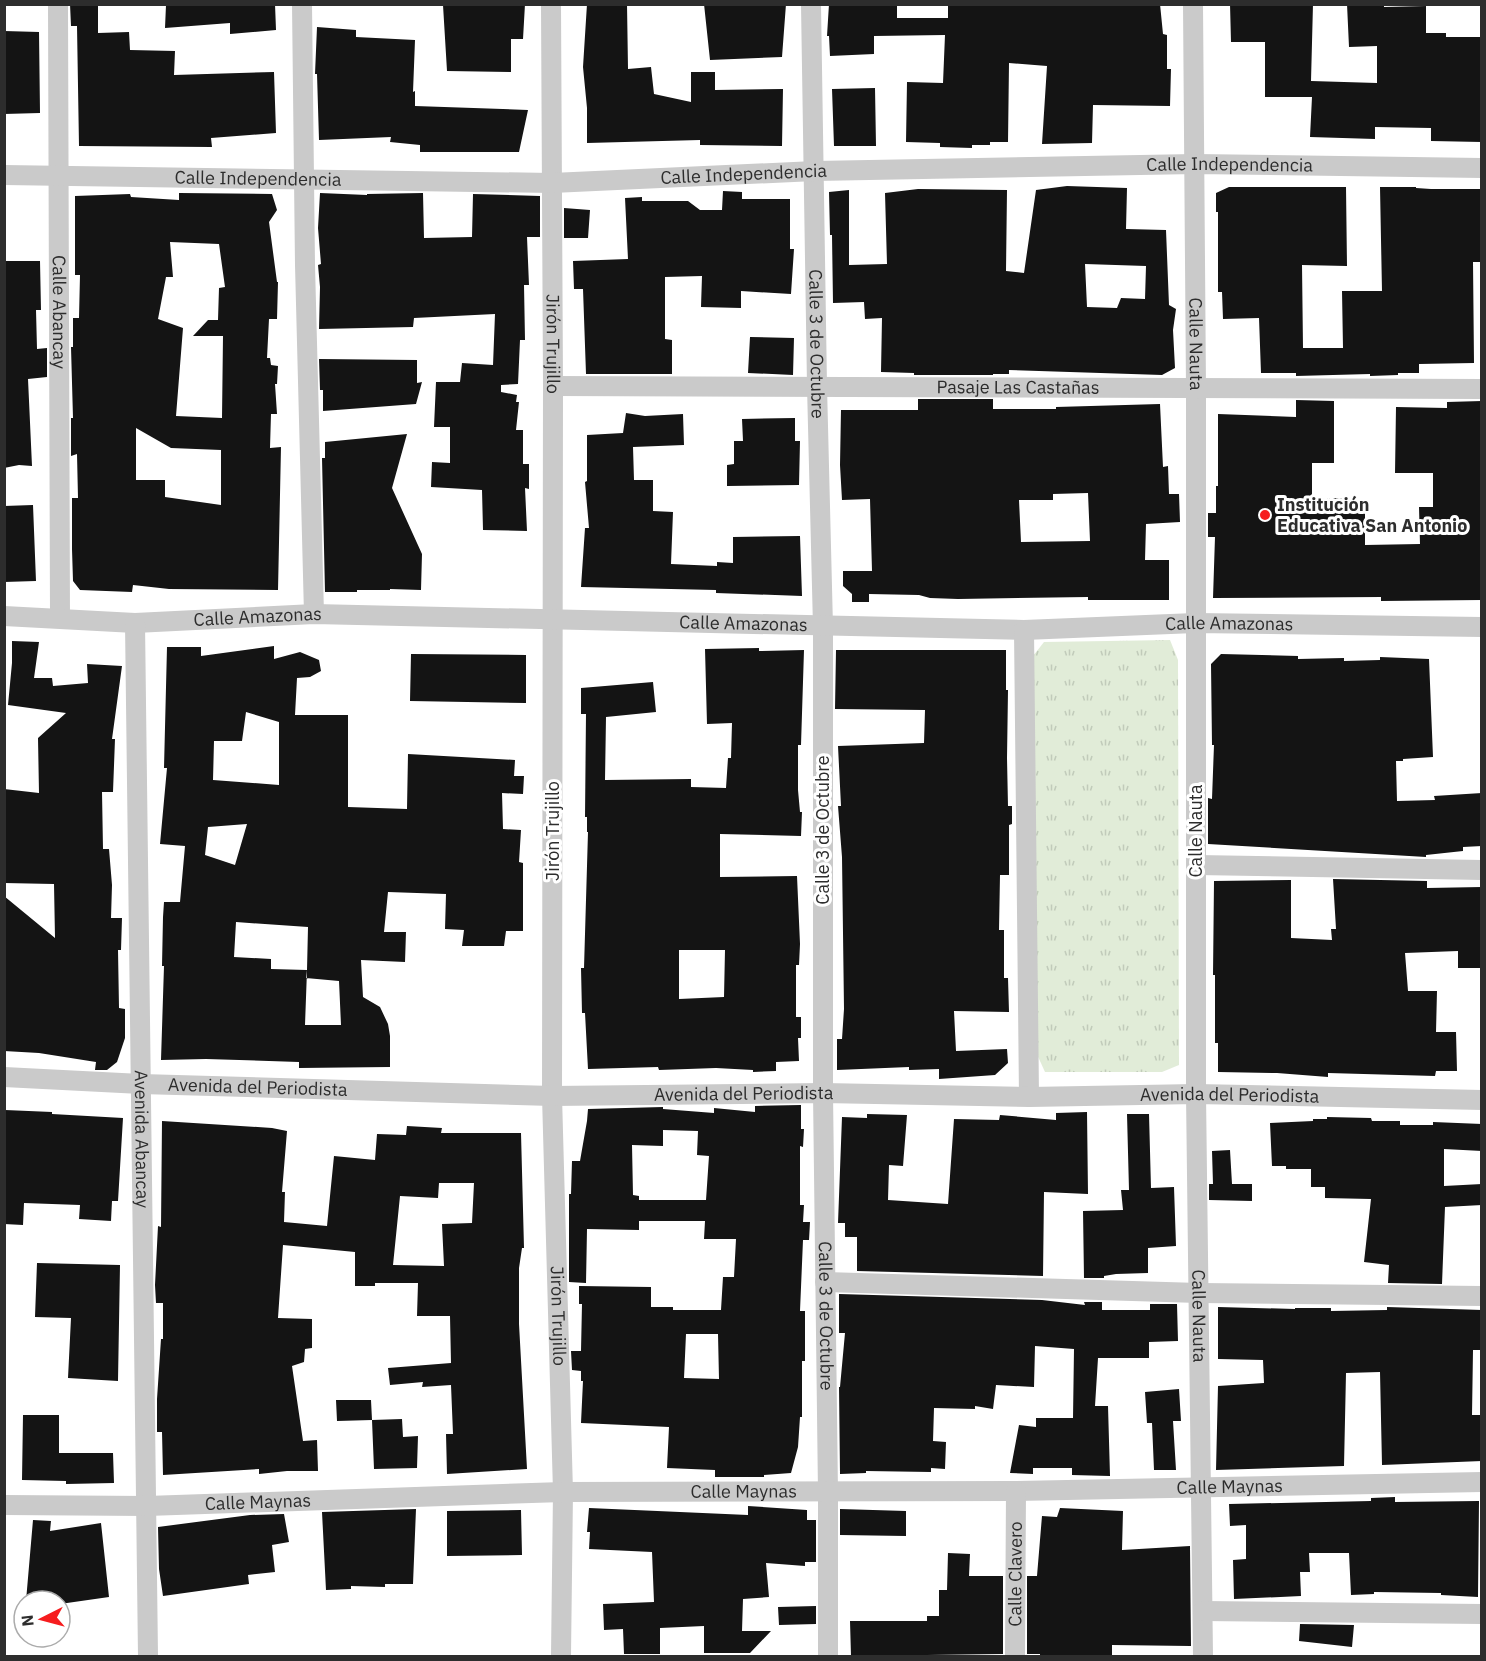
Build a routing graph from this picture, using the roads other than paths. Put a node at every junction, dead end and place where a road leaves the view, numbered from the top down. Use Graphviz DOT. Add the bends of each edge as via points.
graph roads {
  1 [pos="58,4"];
  2 [pos="302,4"];
  3 [pos="551,4"];
  4 [pos="811,4"];
  5 [pos="1193,4"];
  6 [pos="1195,164"];
  7 [pos="1482,168"];
  8 [pos="815,171"];
  9 [pos="4,175"];
  10 [pos="59,176"];
  11 [pos="304,180"];
  12 [pos="552,183"];
  13 [pos="553,386"];
  14 [pos="817,386"];
  15 [pos="1196,389"];
  16 [pos="1482,389"];
  17 [pos="314,614"];
  18 [pos="4,616"];
  19 [pos="60,618"];
  20 [pos="553,620"];
  21 [pos="135,623"];
  22 [pos="1196,623"];
  23 [pos="823,627"];
  24 [pos="1482,627"];
  25 [pos="1024,630"];
  26 [pos="1197,865"];
  27 [pos="1482,870"];
  28 [pos="4,1077"];
  29 [pos="141,1084"];
  30 [pos="823,1093"];
  31 [pos="1196,1094"];
  32 [pos="552,1096"];
  33 [pos="1029,1097"];
  34 [pos="1482,1100"];
  35 [pos="825,1282"];
  36 [pos="1199,1293"];
  37 [pos="1482,1296"];
  38 [pos="1482,1482"];
  39 [pos="1201,1487"];
  40 [pos="1016,1491"];
  41 [pos="563,1492"];
  42 [pos="828,1493"];
  43 [pos="4,1505"];
  44 [pos="147,1506"];
  45 [pos="1203,1611"];
  46 [pos="1482,1614"];
  47 [pos="148,1656"];
  48 [pos="561,1656"];
  49 [pos="828,1656"];
  50 [pos="1015,1656"];
  51 [pos="1203,1656"];
  1 -- 10 [label="street, Calle Abancay"];
  2 -- 11 [label="street"];
  3 -- 12 [label="street, Jirón Trujillo"];
  4 -- 8 [label="street, Calle 3 de Octubre"];
  5 -- 6 [label="street, Calle Nauta"];
  6 -- 7 [label="street, Calle Independencia"];
  6 -- 8 [label="street, Calle Independencia"];
  6 -- 15 [label="street, Calle Nauta"];
  8 -- 12 [label="street, Calle Independencia"];
  8 -- 14 [label="street, Calle 3 de Octubre"];
  9 -- 10 [label="street, Calle Independencia"];
  10 -- 11 [label="street, Calle Independencia"];
  10 -- 19 [label="street, Calle Abancay"];
  11 -- 12 [label="street, Calle Independencia"];
  11 -- 17 [label="street"];
  12 -- 13 [label="street, Jirón Trujillo"];
  13 -- 14 [label="street, Pasaje Las Castañas"];
  13 -- 20 [label="street, Jirón Trujillo"];
  14 -- 15 [label="street, Pasaje Las Castañas"];
  14 -- 23 [label="street, Calle 3 de Octubre"];
  15 -- 16 [label="street, Pasaje Las Castañas"];
  15 -- 22 [label="street, Calle Nauta"];
  17 -- 20 [label="street, Calle Amazonas"];
  17 -- 21 [label="street, Calle Amazonas"];
  18 -- 19 [label="street, Calle Amazonas"];
  19 -- 21 [label="street, Calle Amazonas"];
  20 -- 23 [label="street, Calle Amazonas"];
  20 -- 32 [label="street, Jirón Trujillo"];
  21 -- 29 [label="street, Avenida Abancay"];
  22 -- 24 [label="street, Calle Amazonas"];
  22 -- 25 [label="street, Calle Amazonas"];
  22 -- 26 [label="street, Calle Nauta"];
  23 -- 25 [label="street, Calle Amazonas"];
  23 -- 30 [label="street, Calle 3 de Octubre"];
  25 -- 33 [label="street"];
  26 -- 27 [label="street"];
  26 -- 31 [label="street, Calle Nauta"];
  28 -- 29 [label="street, Avenida del Periodista"];
  29 -- 32 [label="street, Avenida del Periodista"];
  29 -- 44 [label="street, Avenida Abancay"];
  30 -- 32 [label="street, Avenida del Periodista"];
  30 -- 33 [label="street, Avenida del Periodista"];
  30 -- 35 [label="street, Calle 3 de Octubre"];
  31 -- 33 [label="street, Avenida del Periodista"];
  31 -- 34 [label="street, Avenida del Periodista"];
  31 -- 36 [label="street, Calle Nauta"];
  32 -- 41 [label="street, Jirón Trujillo"];
  35 -- 36 [label="street"];
  35 -- 42 [label="street, Calle 3 de Octubre"];
  36 -- 37 [label="street"];
  36 -- 39 [label="street, Calle Nauta"];
  38 -- 39 [label="street, Calle Maynas"];
  39 -- 40 [label="street, Calle Maynas"];
  39 -- 45 [label="street, Calle Nauta"];
  40 -- 42 [label="street, Calle Maynas"];
  40 -- 50 [label="street, Calle Clavero"];
  41 -- 42 [label="street, Calle Maynas"];
  41 -- 44 [label="street, Calle Maynas"];
  41 -- 48 [label="street, Jirón Trujillo"];
  42 -- 49 [label="street, Calle 3 de Octubre"];
  43 -- 44 [label="street, Calle Maynas"];
  44 -- 47 [label="street, Avenida Abancay"];
  45 -- 46 [label="street"];
  45 -- 51 [label="street, Calle Nauta"];
}
